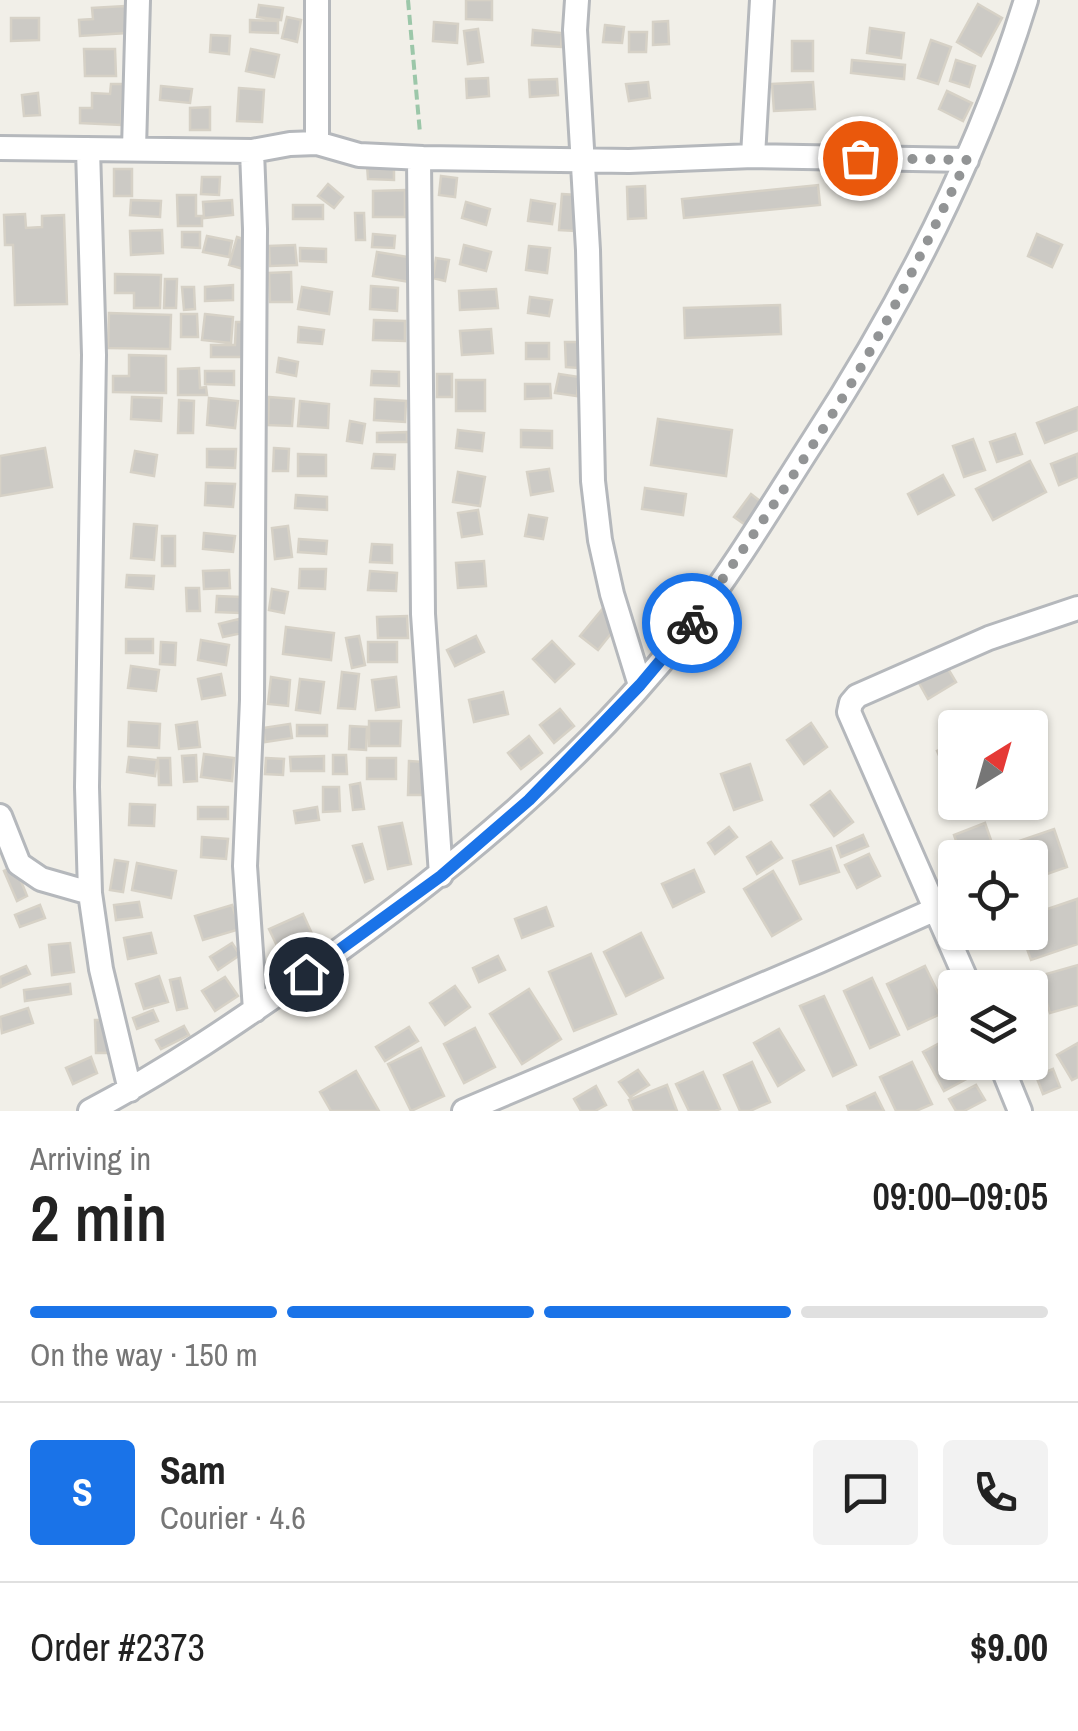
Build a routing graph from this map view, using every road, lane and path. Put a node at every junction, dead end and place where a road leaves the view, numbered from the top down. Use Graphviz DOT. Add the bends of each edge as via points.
graph roads {
  1 [pos="138,0"];
  2 [pos="317,0"];
  3 [pos="408,0"];
  4 [pos="577,0"];
  5 [pos="762,0"];
  6 [pos="1026,0"];
  7 [pos="317,143"];
  8 [pos="0,148"];
  9 [pos="88,149"];
  10 [pos="134,150"];
  11 [pos="252,152"];
  12 [pos="753,156"];
  13 [pos="421,158"];
  14 [pos="581,160"];
  15 [pos="967,160"];
  16 [pos="1078,608"];
  17 [pos="640,685"];
  18 [pos="0,816"];
  19 [pos="441,876"];
  20 [pos="90,893"];
  21 [pos="936,909"];
  22 [pos="962,970"];
  23 [pos="255,1010"];
  24 [pos="1007,1080"];
  25 [pos="130,1090"];
  26 [pos="90,1111"];
  27 [pos="464,1111"];
  28 [pos="1020,1111"];
  1 -- 10 [label="street"];
  2 -- 7 [label="street"];
  3 -- 13 [label="path"];
  4 -- 14 [label="street"];
  5 -- 12 [label="street"];
  6 -- 15 [label="street"];
  7 -- 11 [label="street"];
  7 -- 13 [label="street" via="359,155"];
  8 -- 9 [label="street"];
  9 -- 10 [label="street"];
  9 -- 20 [label="street" via="94,355"];
  10 -- 11 [label="street"];
  11 -- 23 [label="street" via="252,700 245,866"];
  12 -- 14 [label="street"];
  12 -- 15 [label="street"];
  13 -- 14 [label="street"];
  13 -- 19 [label="street" via="423,614"];
  14 -- 17 [label="street" via="593,481 608,576"];
  15 -- 17 [label="street" via="853,380 740,554"];
  16 -- 21 [label="street" via="990,638 851,702 848,712"];
  17 -- 19 [label="street" via="529,800"];
  18 -- 20 [label="street" via="19,864 41,879"];
  19 -- 23 [label="street"];
  20 -- 25 [label="street"];
  21 -- 22 [label="street"];
  21 -- 27 [label="street"];
  23 -- 25 [label="street"];
  24 -- 28 [label="street"];
  25 -- 26 [label="street"];
}
